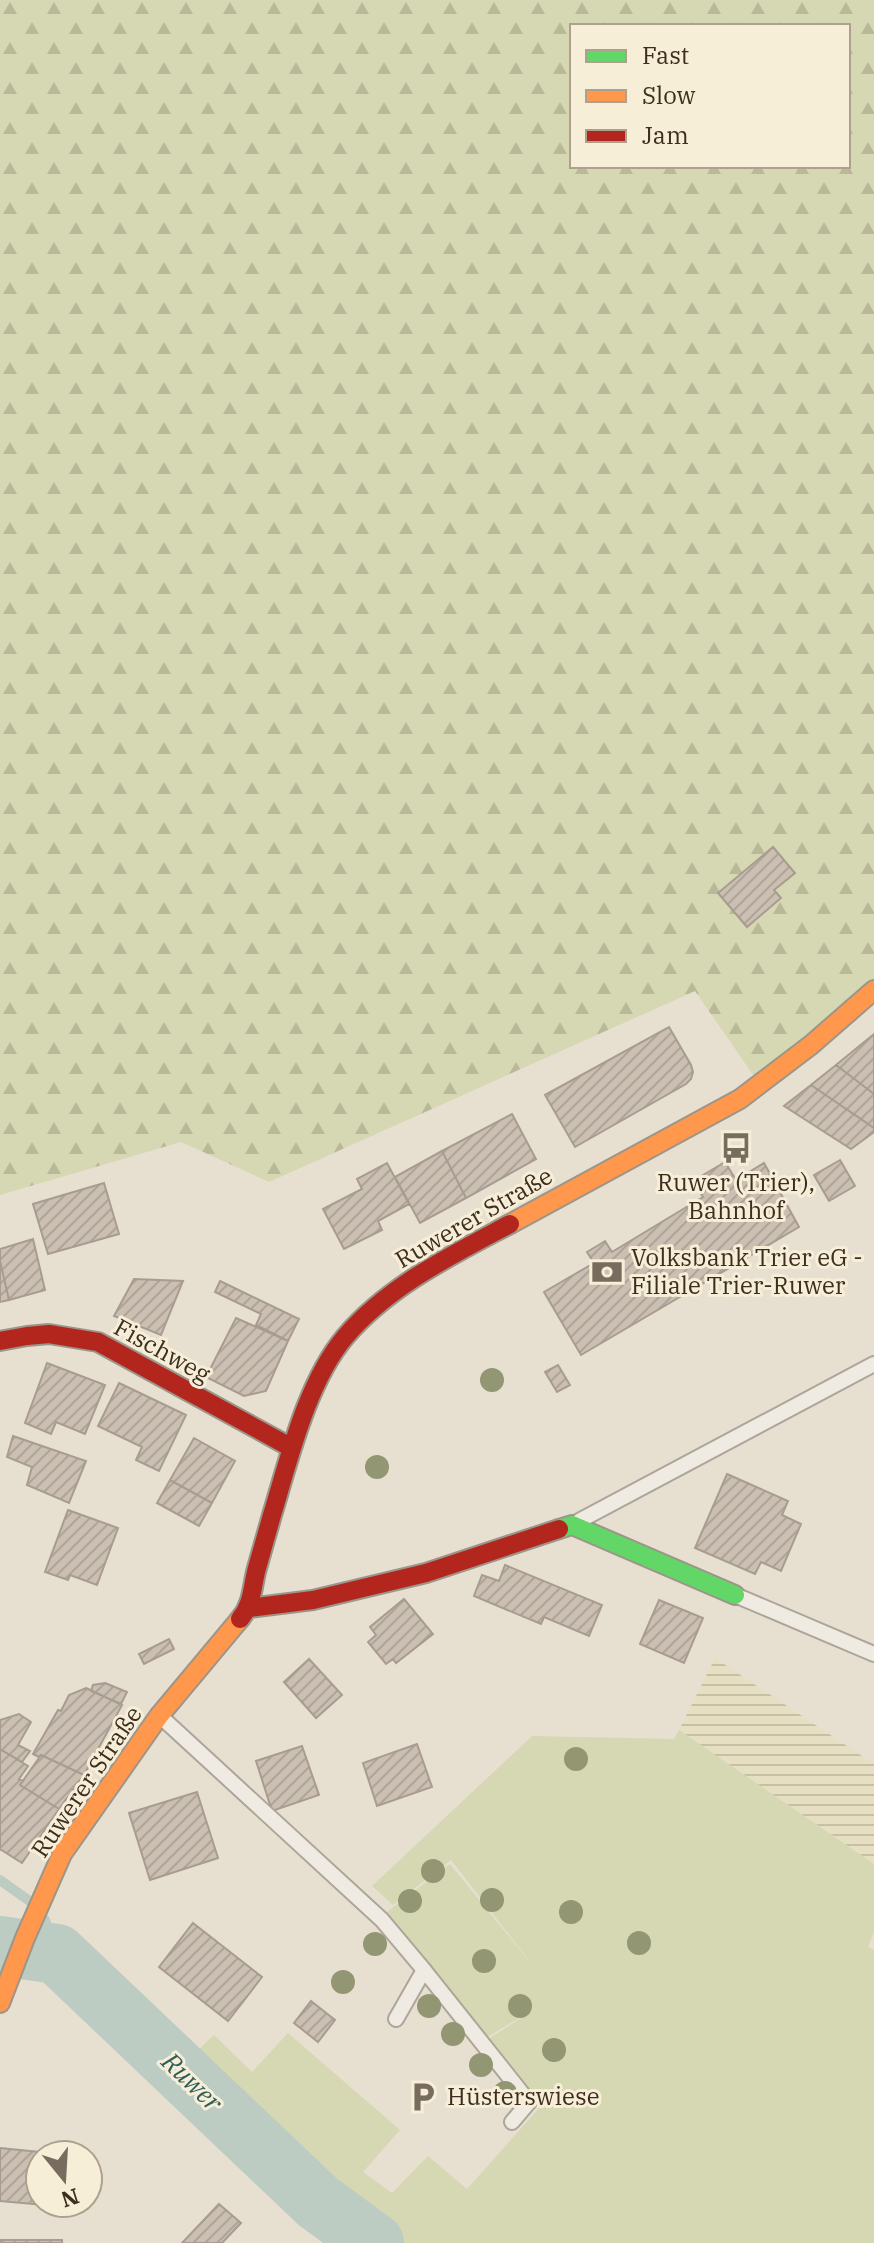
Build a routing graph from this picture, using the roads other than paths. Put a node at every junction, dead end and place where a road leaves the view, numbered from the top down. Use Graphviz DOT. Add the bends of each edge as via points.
graph roads {
  1 [pos="874,990"];
  2 [pos="0,1341"];
  3 [pos="874,1364"];
  4 [pos="292,1448"];
  5 [pos="572,1525"];
  6 [pos="735,1595"];
  7 [pos="249,1608"];
  8 [pos="874,1654"];
  9 [pos="159,1716"];
  10 [pos="424,1970"];
  11 [pos="0,2003"];
  12 [pos="396,2019"];
  13 [pos="512,2122"];
  1 -- 4 [label="main road, Ruwerer Straße" via="740,1099 401,1286 344,1338 326,1365"];
  2 -- 4 [label="main road, Fischweg" via="65,1334 98,1342"];
  3 -- 5 [label="lane"];
  4 -- 7 [label="main road, Ruwerer Straße"];
  5 -- 6 [label="main road"];
  5 -- 7 [label="main road" via="426,1573 313,1600"];
  6 -- 8 [label="lane"];
  7 -- 9 [label="main road, Ruwerer Straße"];
  9 -- 10 [label="lane" via="382,1920"];
  9 -- 11 [label="main road, Ruwerer Straße" via="62,1854"];
  10 -- 12 [label="lane"];
  10 -- 13 [label="lane" via="529,2102"];
}
